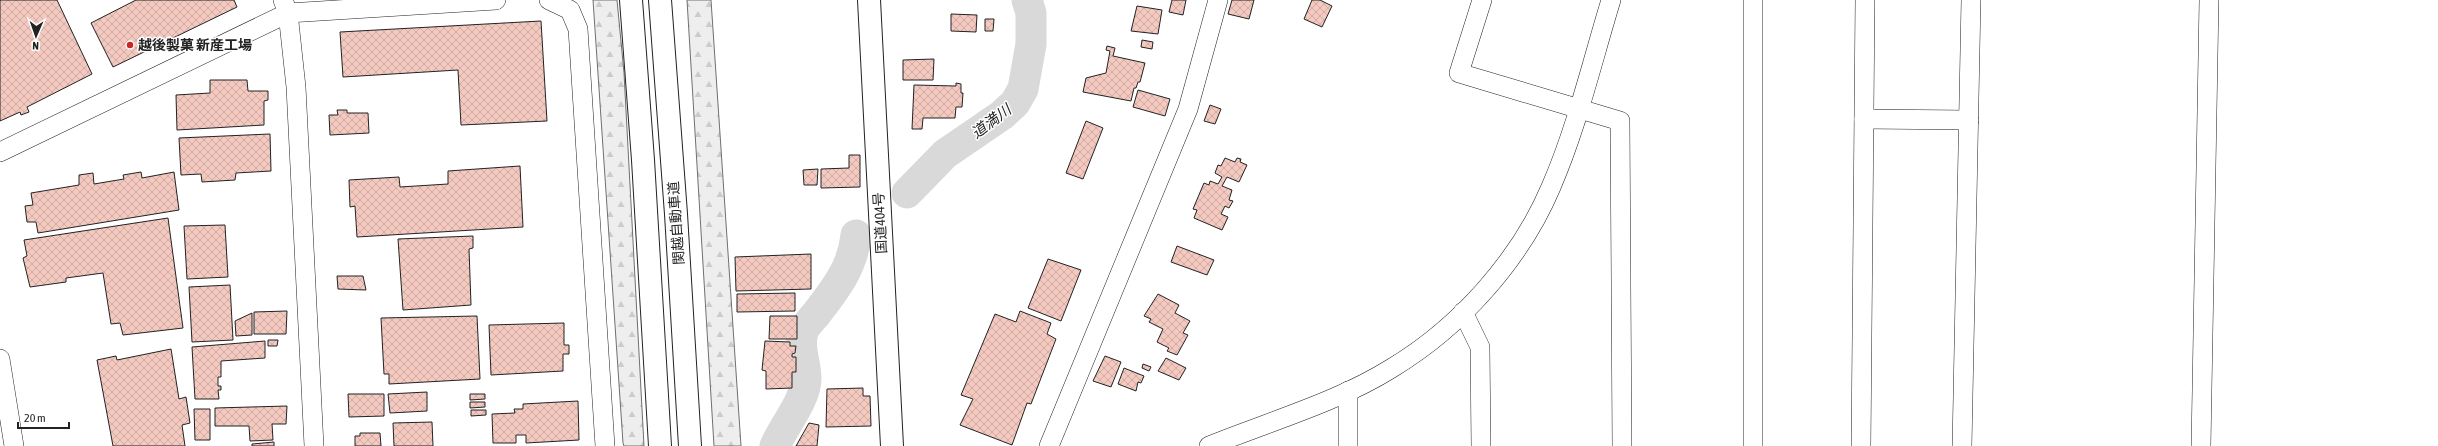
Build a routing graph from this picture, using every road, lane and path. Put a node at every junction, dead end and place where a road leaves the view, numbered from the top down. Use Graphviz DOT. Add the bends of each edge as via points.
graph roads {
  1 [pos="496,0"];
  2 [pos="550,0"];
  3 [pos="631,0"];
  4 [pos="660,0"];
  5 [pos="869,0"];
  6 [pos="1218,0"];
  7 [pos="1482,0"];
  8 [pos="1611,0"];
  9 [pos="1754,0"];
  10 [pos="1865,0"];
  11 [pos="1971,0"];
  12 [pos="2209,0"];
  13 [pos="285,6"];
  14 [pos="1578,110"];
  15 [pos="1864,119"];
  16 [pos="1969,120"];
  17 [pos="0,152"];
  18 [pos="1463,312"];
  19 [pos="0,359"];
  20 [pos="1348,391"];
  21 [pos="1215,445"];
  22 [pos="14,446"];
  23 [pos="314,446"];
  24 [pos="605,446"];
  25 [pos="660,446"];
  26 [pos="690,446"];
  27 [pos="892,446"];
  28 [pos="1049,446"];
  29 [pos="1348,446"];
  30 [pos="1481,446"];
  31 [pos="1622,446"];
  32 [pos="1753,446"];
  33 [pos="1861,446"];
  34 [pos="1962,446"];
  35 [pos="2201,446"];
  1 -- 13 [label="street"];
  2 -- 24 [label="street" via="570,10 578,29"];
  3 -- 25 [label="highway, 関越自動車道" via="644,168"];
  4 -- 26 [label="highway, 関越自動車道"];
  5 -- 27 [label="highway, 国道404号"];
  6 -- 28 [label="street" via="1188,109"];
  7 -- 14 [label="street" via="1459,73"];
  8 -- 14 [label="street"];
  9 -- 32 [label="street"];
  10 -- 15 [label="street"];
  11 -- 16 [label="street"];
  12 -- 35 [label="street"];
  13 -- 17 [label="street"];
  13 -- 23 [label="street" via="296,87"];
  14 -- 18 [label="street" via="1562,161 1538,214 1503,266"];
  14 -- 31 [label="street" via="1620,121"];
  15 -- 16 [label="street"];
  15 -- 33 [label="street"];
  16 -- 34 [label="street"];
  18 -- 20 [label="street" via="1392,369"];
  18 -- 30 [label="street" via="1480,347"];
  19 -- 22 [label="street"];
  20 -- 21 [label="street"];
  20 -- 29 [label="street"];
}
